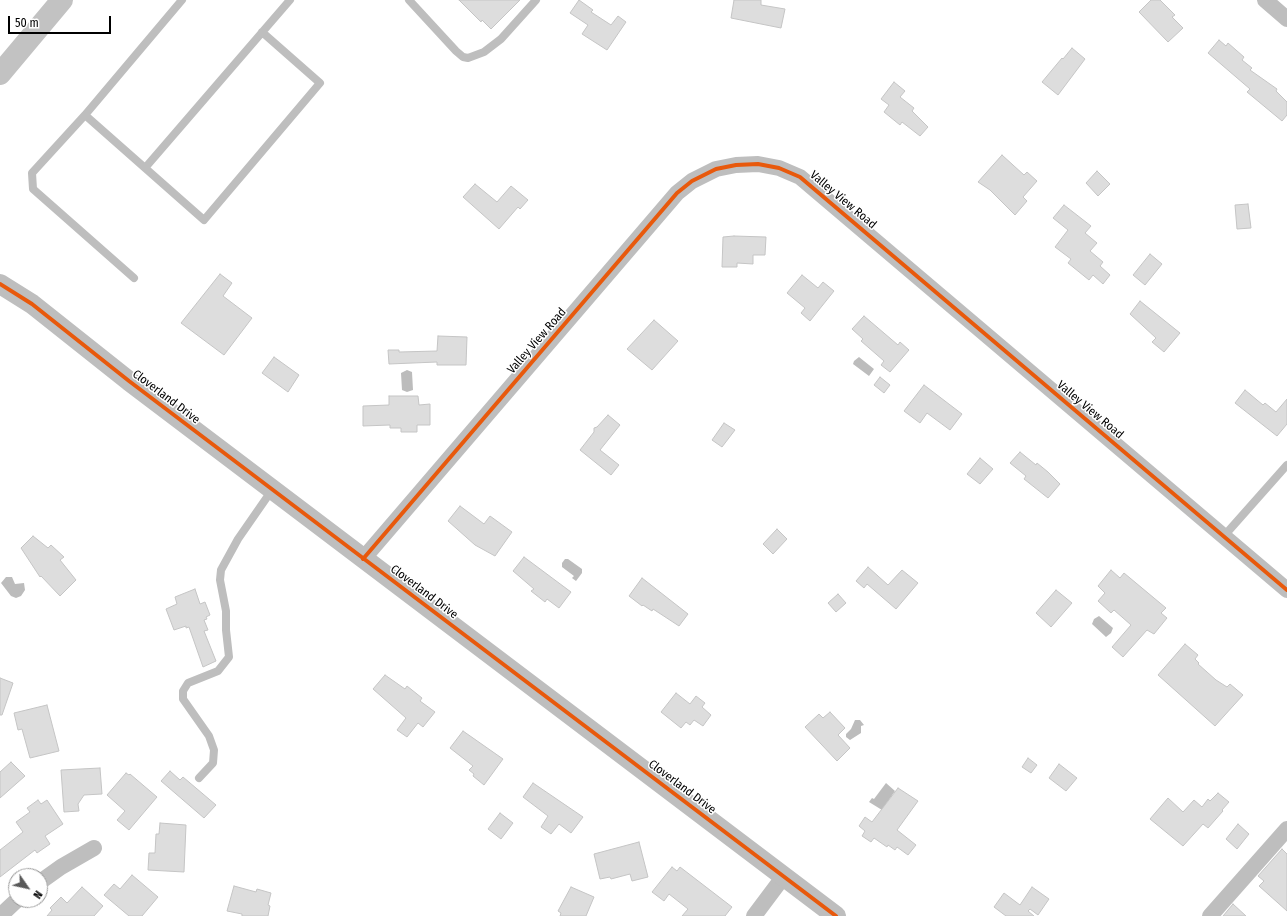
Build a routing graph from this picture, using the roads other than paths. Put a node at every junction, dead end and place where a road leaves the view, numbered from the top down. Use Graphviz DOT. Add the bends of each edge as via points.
graph roads {
  1 [pos="62,0"];
  2 [pos="182,0"];
  3 [pos="290,0"];
  4 [pos="409,0"];
  5 [pos="536,0"];
  6 [pos="1265,0"];
  7 [pos="1287,19"];
  8 [pos="262,32"];
  9 [pos="0,74"];
  10 [pos="85,115"];
  11 [pos="145,168"];
  12 [pos="0,273"];
  13 [pos="134,278"];
  14 [pos="0,284"];
  15 [pos="32,304"];
  16 [pos="1287,465"];
  17 [pos="272,490"];
  18 [pos="1224,536"];
  19 [pos="363,559"];
  20 [pos="1287,590"];
  21 [pos="199,778"];
  22 [pos="1287,829"];
  23 [pos="94,848"];
  24 [pos="48,876"];
  25 [pos="784,876"];
  26 [pos="8,908"];
  27 [pos="0,916"];
  28 [pos="754,916"];
  29 [pos="836,916"];
  30 [pos="1210,916"];
  1 -- 9 [label="main road"];
  2 -- 10 [label="lane"];
  3 -- 8 [label="lane"];
  4 -- 5 [label="lane" via="456,51 468,58 484,52 501,39"];
  6 -- 7 [label="street"];
  8 -- 11 [label="lane"];
  8 -- 11 [label="lane" via="320,83 204,220"];
  10 -- 11 [label="lane"];
  10 -- 13 [label="lane" via="32,173 33,190"];
  12 -- 15 [label="street"];
  14 -- 15 [label="street, Cloverland Drive"];
  15 -- 17 [label="street, Cloverland Drive"];
  16 -- 18 [label="lane"];
  17 -- 19 [label="street, Cloverland Drive"];
  17 -- 21 [label="lane" via="238,539 221,570 229,657 218,670 188,683 183,690 183,699 209,736 214,750 213,763"];
  18 -- 19 [label="street, Valley View Road" via="800,177 779,168 748,164 725,167 707,173 677,193"];
  18 -- 20 [label="street, Valley View Road"];
  19 -- 25 [label="street, Cloverland Drive"];
  22 -- 30 [label="street"];
  23 -- 24 [label="street"];
  25 -- 28 [label="street"];
  25 -- 29 [label="street, Cloverland Drive"];
  26 -- 27 [label="street"];
}
